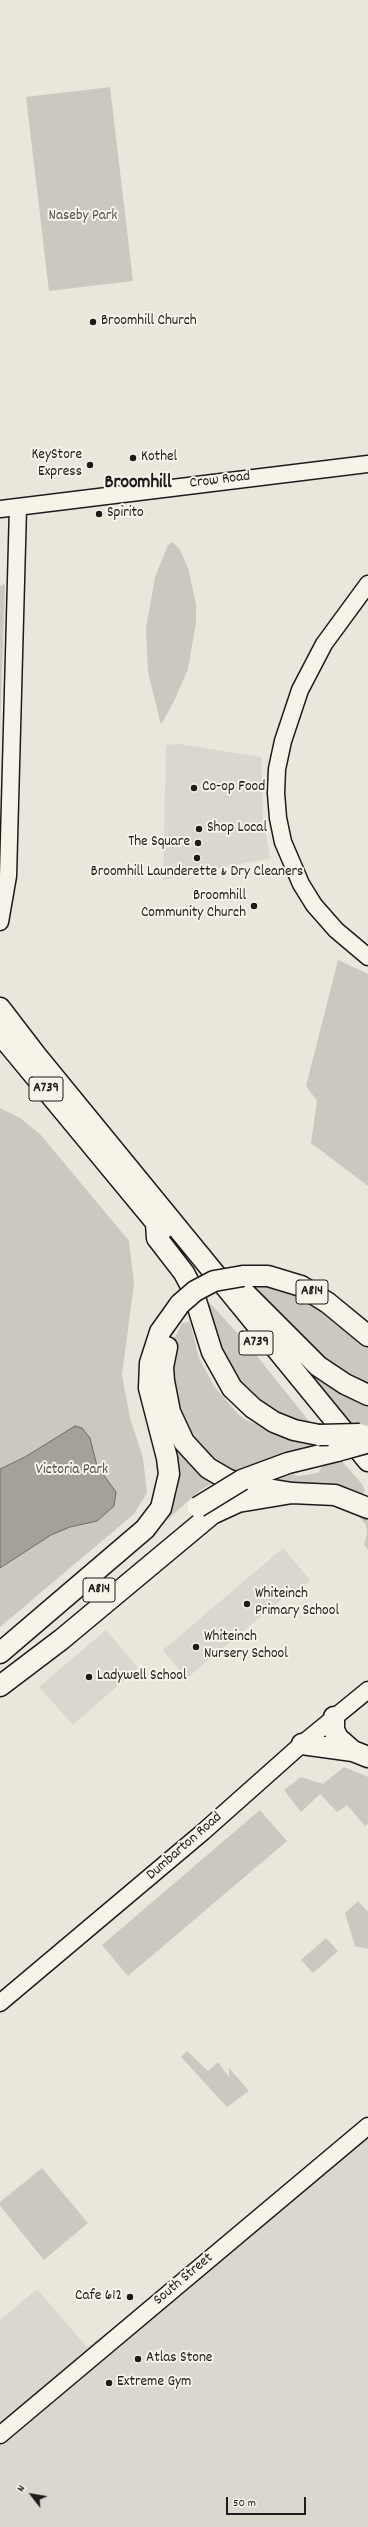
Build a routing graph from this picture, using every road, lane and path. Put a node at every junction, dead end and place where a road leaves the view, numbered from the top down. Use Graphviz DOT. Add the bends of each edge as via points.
graph roads {
  1 [pos="368,464"];
  2 [pos="18,507"];
  3 [pos="0,509"];
  4 [pos="368,584"];
  5 [pos="0,922"];
  6 [pos="368,957"];
  7 [pos="0,1008"];
  8 [pos="0,1034"];
  9 [pos="156,1223"];
  10 [pos="202,1256"];
  11 [pos="243,1276"];
  12 [pos="368,1336"];
  13 [pos="162,1343"];
  14 [pos="368,1395"];
  15 [pos="366,1442"];
  16 [pos="368,1477"];
  17 [pos="292,1493"];
  18 [pos="368,1508"];
  19 [pos="0,1654"];
  20 [pos="0,1673"];
  21 [pos="0,1686"];
  22 [pos="368,1690"];
  23 [pos="334,1717"];
  24 [pos="302,1744"];
  25 [pos="360,1754"];
  26 [pos="0,2003"];
  27 [pos="368,2126"];
  28 [pos="0,2435"];
  1 -- 2 [label="street, Crow Road"];
  2 -- 3 [label="street, Crow Road"];
  2 -- 5 [label="street" via="8,876"];
  4 -- 6 [label="street" via="327,639 300,690 283,741 276,793 283,842 301,884 314,905 336,930"];
  7 -- 10 [label="main road, A739"];
  8 -- 9 [label="main road, A739"];
  9 -- 15 [label="main road, bridge" via="157,1238 184,1273 192,1288 212,1352 232,1388 253,1408 294,1430"];
  9 -- 16 [label="main road, A739"];
  10 -- 14 [label="main road" via="219,1266 318,1366 345,1384"];
  10 -- 15 [label="main road, A739"];
  11 -- 12 [label="main road, A814" via="268,1276 301,1286 328,1303"];
  11 -- 13 [label="main road, A814, bridge" via="202,1295 186,1311"];
  11 -- 13 [label="main road, A814, bridge" via="214,1281 195,1291 172,1314"];
  13 -- 17 [label="main road" via="165,1394 176,1428 191,1451 208,1468 227,1479 254,1488"];
  13 -- 19 [label="main road, A814" via="150,1363 149,1388 169,1474 161,1508 145,1529"];
  15 -- 20 [label="main road, A814, bridge" via="288,1463 242,1480 198,1507"];
  17 -- 18 [label="main road" via="335,1495"];
  17 -- 21 [label="main road" via="238,1502 212,1514"];
  22 -- 23 [label="street, Dumbarton Road"];
  23 -- 24 [label="street, Dumbarton Road"];
  23 -- 25 [label="main road" via="336,1734"];
  24 -- 25 [label="main road"];
  24 -- 26 [label="street, Dumbarton Road" via="203,1832"];
  27 -- 28 [label="street, South Street"];
}
